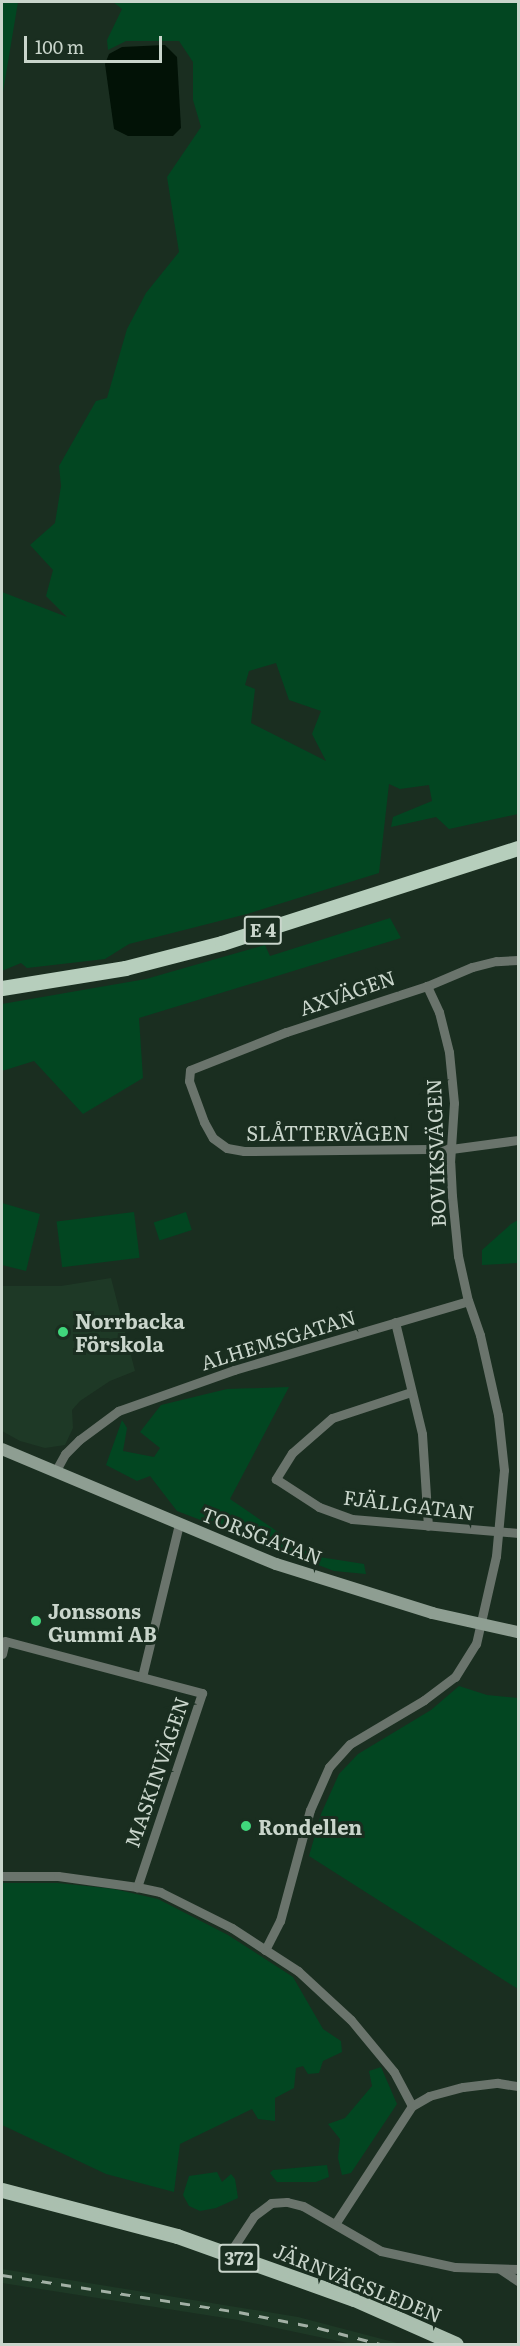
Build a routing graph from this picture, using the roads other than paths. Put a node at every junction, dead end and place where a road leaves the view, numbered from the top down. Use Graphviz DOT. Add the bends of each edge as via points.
graph roads {
  1 [pos="519,848"];
  2 [pos="519,857"];
  3 [pos="519,960"];
  4 [pos="427,986"];
  5 [pos="2,988"];
  6 [pos="2,998"];
  7 [pos="190,1070"];
  8 [pos="519,1140"];
  9 [pos="451,1149"];
  10 [pos="468,1301"];
  11 [pos="395,1322"];
  12 [pos="411,1392"];
  13 [pos="2,1449"];
  14 [pos="55,1472"];
  15 [pos="179,1524"];
  16 [pos="428,1526"];
  17 [pos="500,1532"];
  18 [pos="519,1533"];
  19 [pos="481,1624"];
  20 [pos="519,1632"];
  21 [pos="2,1654"];
  22 [pos="142,1677"];
  23 [pos="2,1876"];
  24 [pos="136,1887"];
  25 [pos="265,1950"];
  26 [pos="519,2085"];
  27 [pos="412,2106"];
  28 [pos="2,2190"];
  29 [pos="336,2224"];
  30 [pos="229,2254"];
  31 [pos="519,2268"];
  32 [pos="500,2269"];
  33 [pos="519,2281"];
  34 [pos="456,2344"];
  1 -- 5 [label="highway, E 4" via="211,946 125,968"];
  2 -- 6 [label="highway, E 4" via="186,962"];
  3 -- 4 [label="street, AXVÄGEN" via="472,967"];
  4 -- 7 [label="street, AXVÄGEN" via="286,1032"];
  4 -- 9 [label="street, BOVIKSVÄGEN" via="439,1012 449,1052 454,1103"];
  7 -- 9 [label="street, SLÅTTERVÄGEN" via="189,1081 204,1122 213,1138 227,1148 322,1152"];
  8 -- 9 [label="street, SLÅTTERVÄGEN"];
  9 -- 10 [label="street, BOVIKSVÄGEN" via="454,1228"];
  10 -- 11 [label="street, ALHEMSGATAN"];
  10 -- 17 [label="street, BOVIKSVÄGEN" via="498,1415 504,1470"];
  11 -- 12 [label="street"];
  11 -- 14 [label="street, ALHEMSGATAN" via="234,1370 118,1411 79,1440"];
  12 -- 16 [label="street" via="424,1446"];
  12 -- 16 [label="street, FJÄLLGATAN" via="332,1418 292,1453 276,1479 338,1516"];
  13 -- 14 [label="main road, TORSGATAN"];
  14 -- 15 [label="main road, TORSGATAN"];
  15 -- 19 [label="main road, TORSGATAN" via="276,1564 432,1614"];
  15 -- 22 [label="street"];
  16 -- 17 [label="street, FJÄLLGATAN"];
  17 -- 18 [label="street, FJÄLLGATAN"];
  17 -- 19 [label="street, BOVIKSVÄGEN"];
  19 -- 20 [label="main road, TORSGATAN"];
  19 -- 25 [label="street, BOVIKSVÄGEN" via="476,1644 455,1677 350,1744 328,1767 310,1810 280,1921"];
  21 -- 22 [label="street, MASKINVÄGEN" via="5,1641"];
  22 -- 24 [label="street, MASKINVÄGEN" via="202,1693"];
  23 -- 24 [label="street" via="58,1876"];
  24 -- 25 [label="street" via="160,1892 232,1928"];
  25 -- 27 [label="street" via="298,1971 351,2020 394,2072"];
  26 -- 27 [label="street" via="463,2086 429,2096"];
  27 -- 29 [label="street"];
  28 -- 30 [label="main road, JÄRNVÄGSLEDEN / 372" via="115,2218"];
  29 -- 30 [label="street" via="303,2206 271,2203 254,2216"];
  29 -- 32 [label="street" via="381,2251 455,2267"];
  30 -- 34 [label="main road, JÄRNVÄGSLEDEN / 372" via="354,2299"];
  31 -- 32 [label="street"];
  32 -- 33 [label="street"];
}
